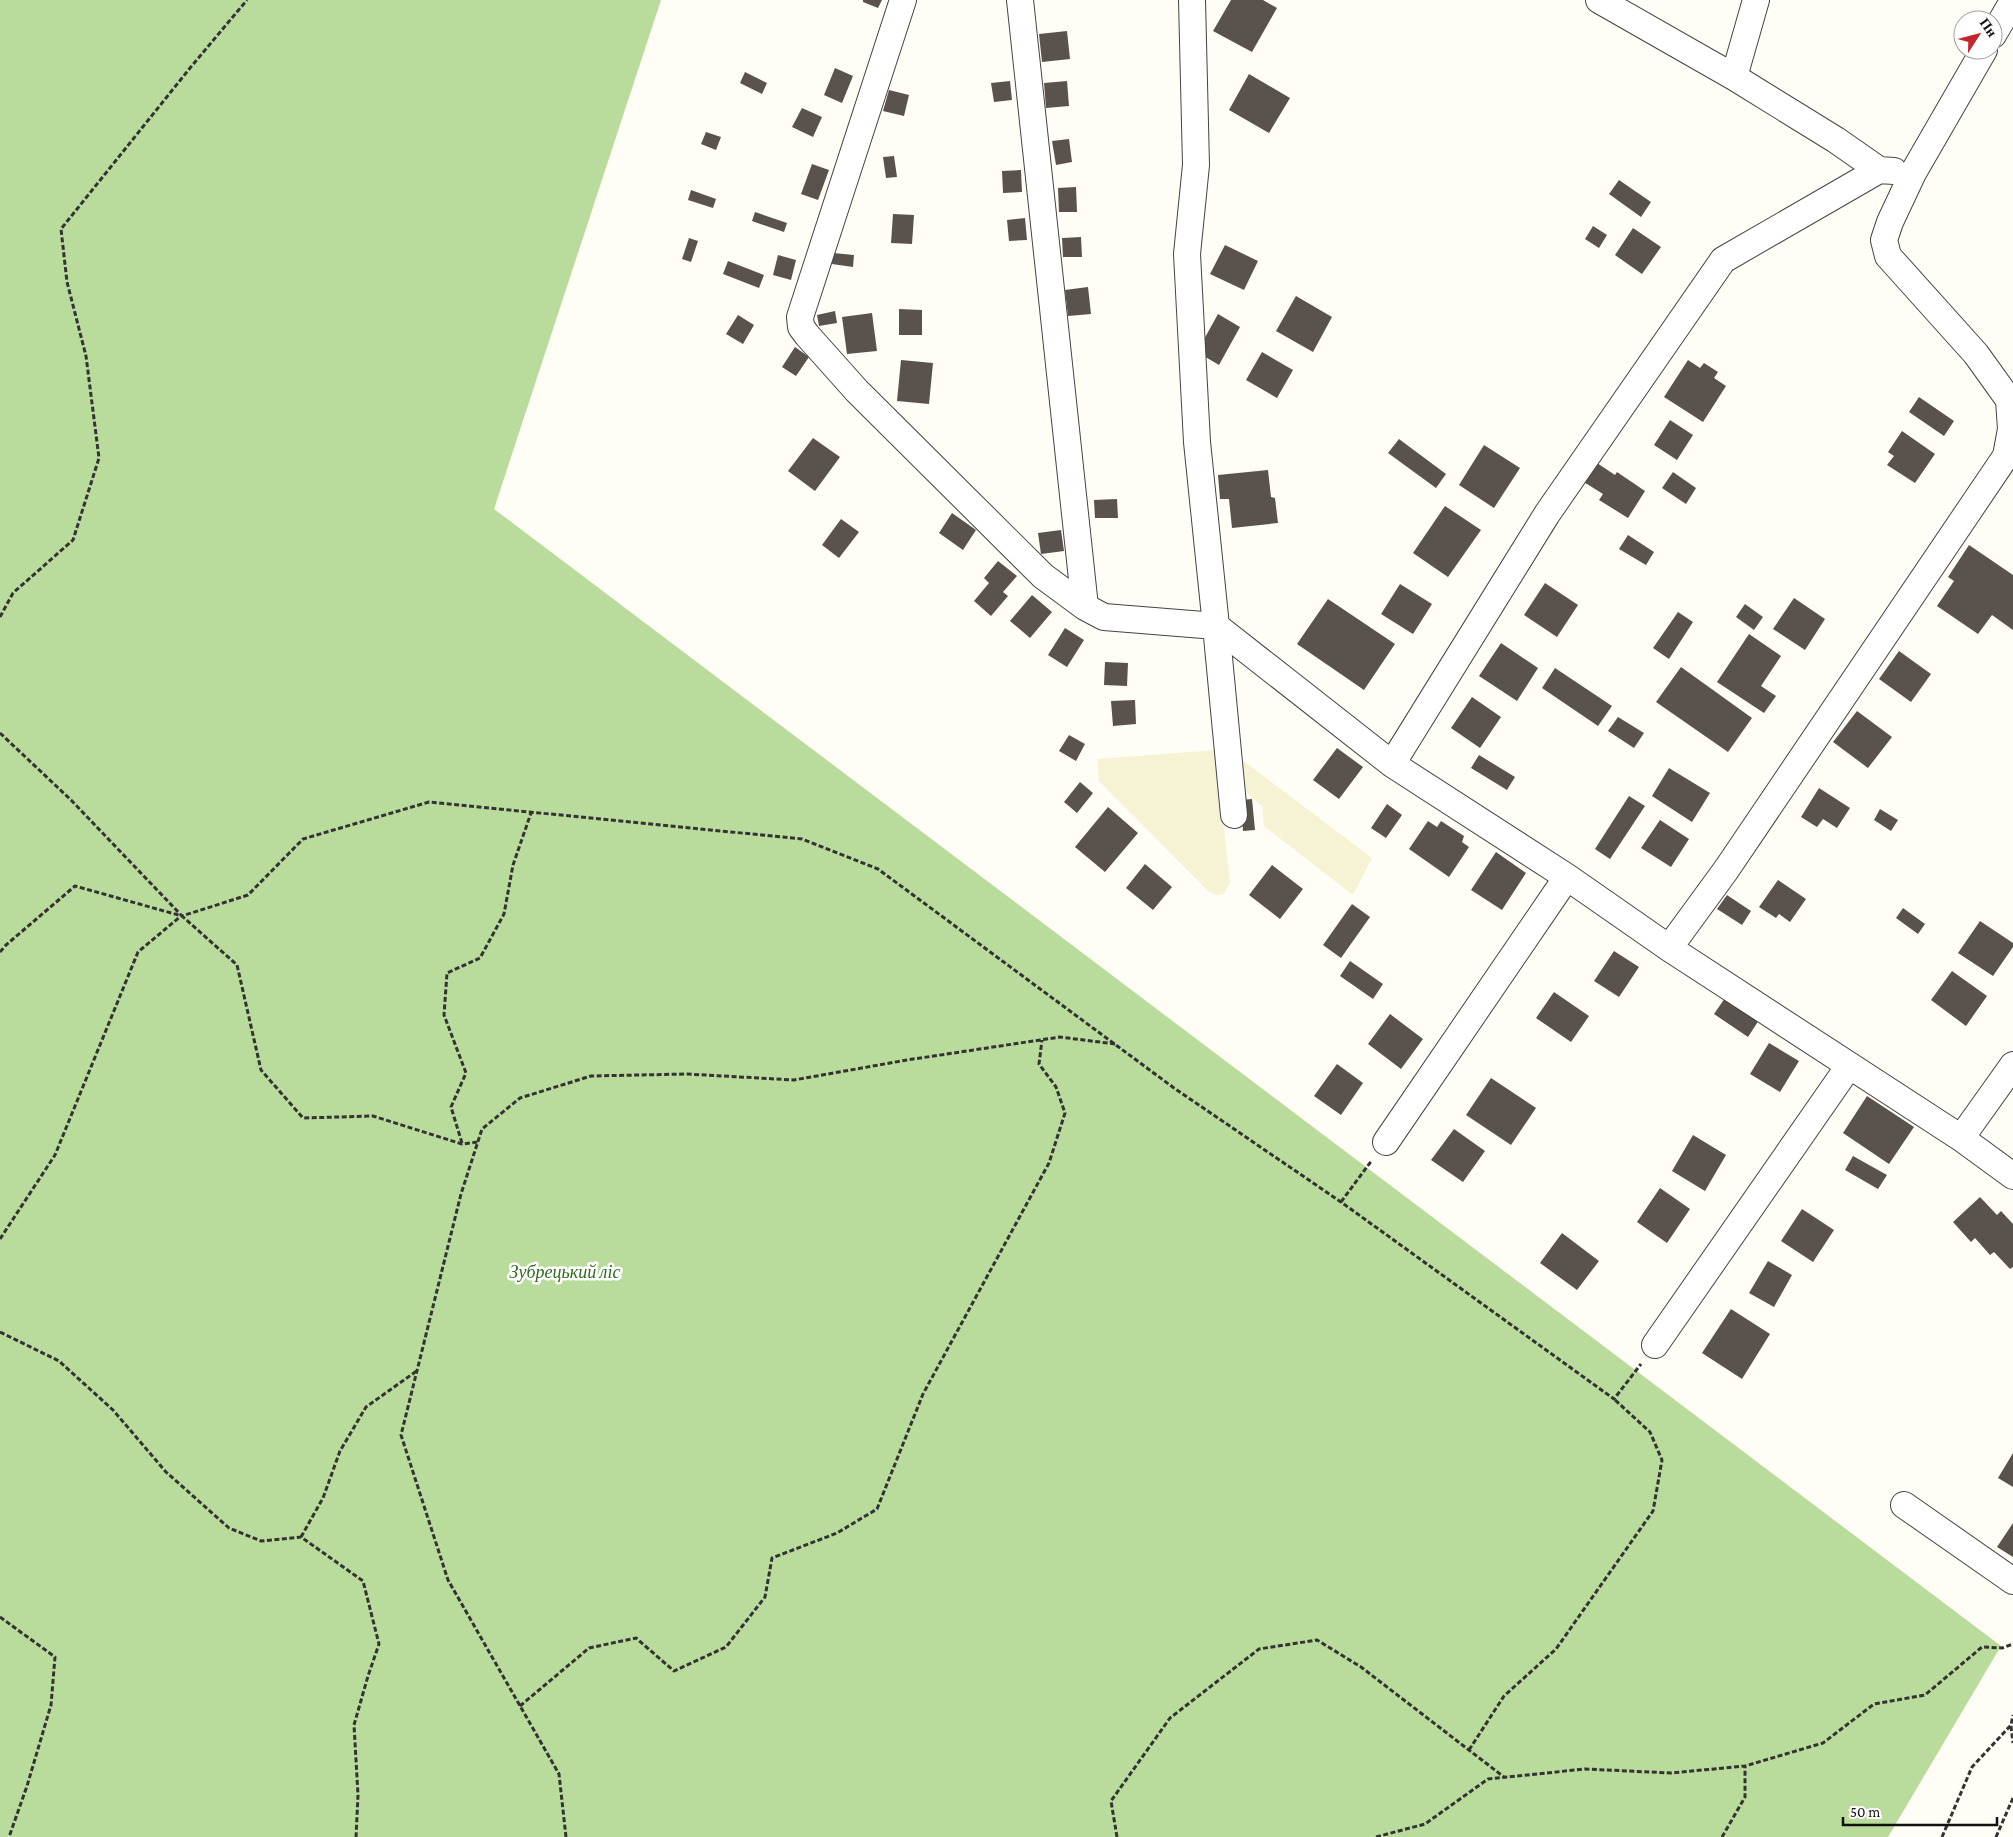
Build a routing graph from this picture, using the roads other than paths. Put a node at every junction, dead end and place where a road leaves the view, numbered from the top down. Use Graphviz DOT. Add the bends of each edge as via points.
graph roads {
  1 [pos="903,0"];
  2 [pos="1020,0"];
  3 [pos="1192,0"];
  4 [pos="1599,0"];
  5 [pos="1756,0"];
  6 [pos="2013,1"];
  7 [pos="2003,18"];
  8 [pos="1978,60"];
  9 [pos="1734,77"];
  10 [pos="1879,170"];
  11 [pos="1913,173"];
  12 [pos="2011,401"];
  13 [pos="1085,607"];
  14 [pos="1216,626"];
  15 [pos="1392,764"];
  16 [pos="1234,815"];
  17 [pos="1567,877"];
  18 [pos="1670,948"];
  19 [pos="2013,1065"];
  20 [pos="1849,1066"];
  21 [pos="1961,1138"];
  22 [pos="1386,1142"];
  23 [pos="2013,1176"];
  24 [pos="1655,1345"];
  25 [pos="1904,1505"];
  26 [pos="2013,1581"];
  1 -- 13 [label="street" via="800,317 801,327 857,391 1043,576"];
  2 -- 13 [label="street"];
  3 -- 14 [label="street" via="1196,165 1187,254 1196,442"];
  4 -- 9 [label="street"];
  5 -- 9 [label="street"];
  6 -- 7 [label="street"];
  8 -- 11 [label="street"];
  9 -- 10 [label="street"];
  10 -- 11 [label="street"];
  10 -- 15 [label="street" via="1723,260 1547,514"];
  11 -- 12 [label="street" via="1884,240 1888,256 1976,354"];
  12 -- 18 [label="street" via="2011,429 2006,456"];
  13 -- 14 [label="street" via="1104,617"];
  14 -- 15 [label="street"];
  14 -- 16 [label="street"];
  15 -- 17 [label="street"];
  17 -- 18 [label="street"];
  17 -- 22 [label="street"];
  18 -- 20 [label="street"];
  19 -- 21 [label="street"];
  20 -- 21 [label="street"];
  20 -- 24 [label="street"];
  21 -- 23 [label="street"];
  25 -- 26 [label="street"];
}
